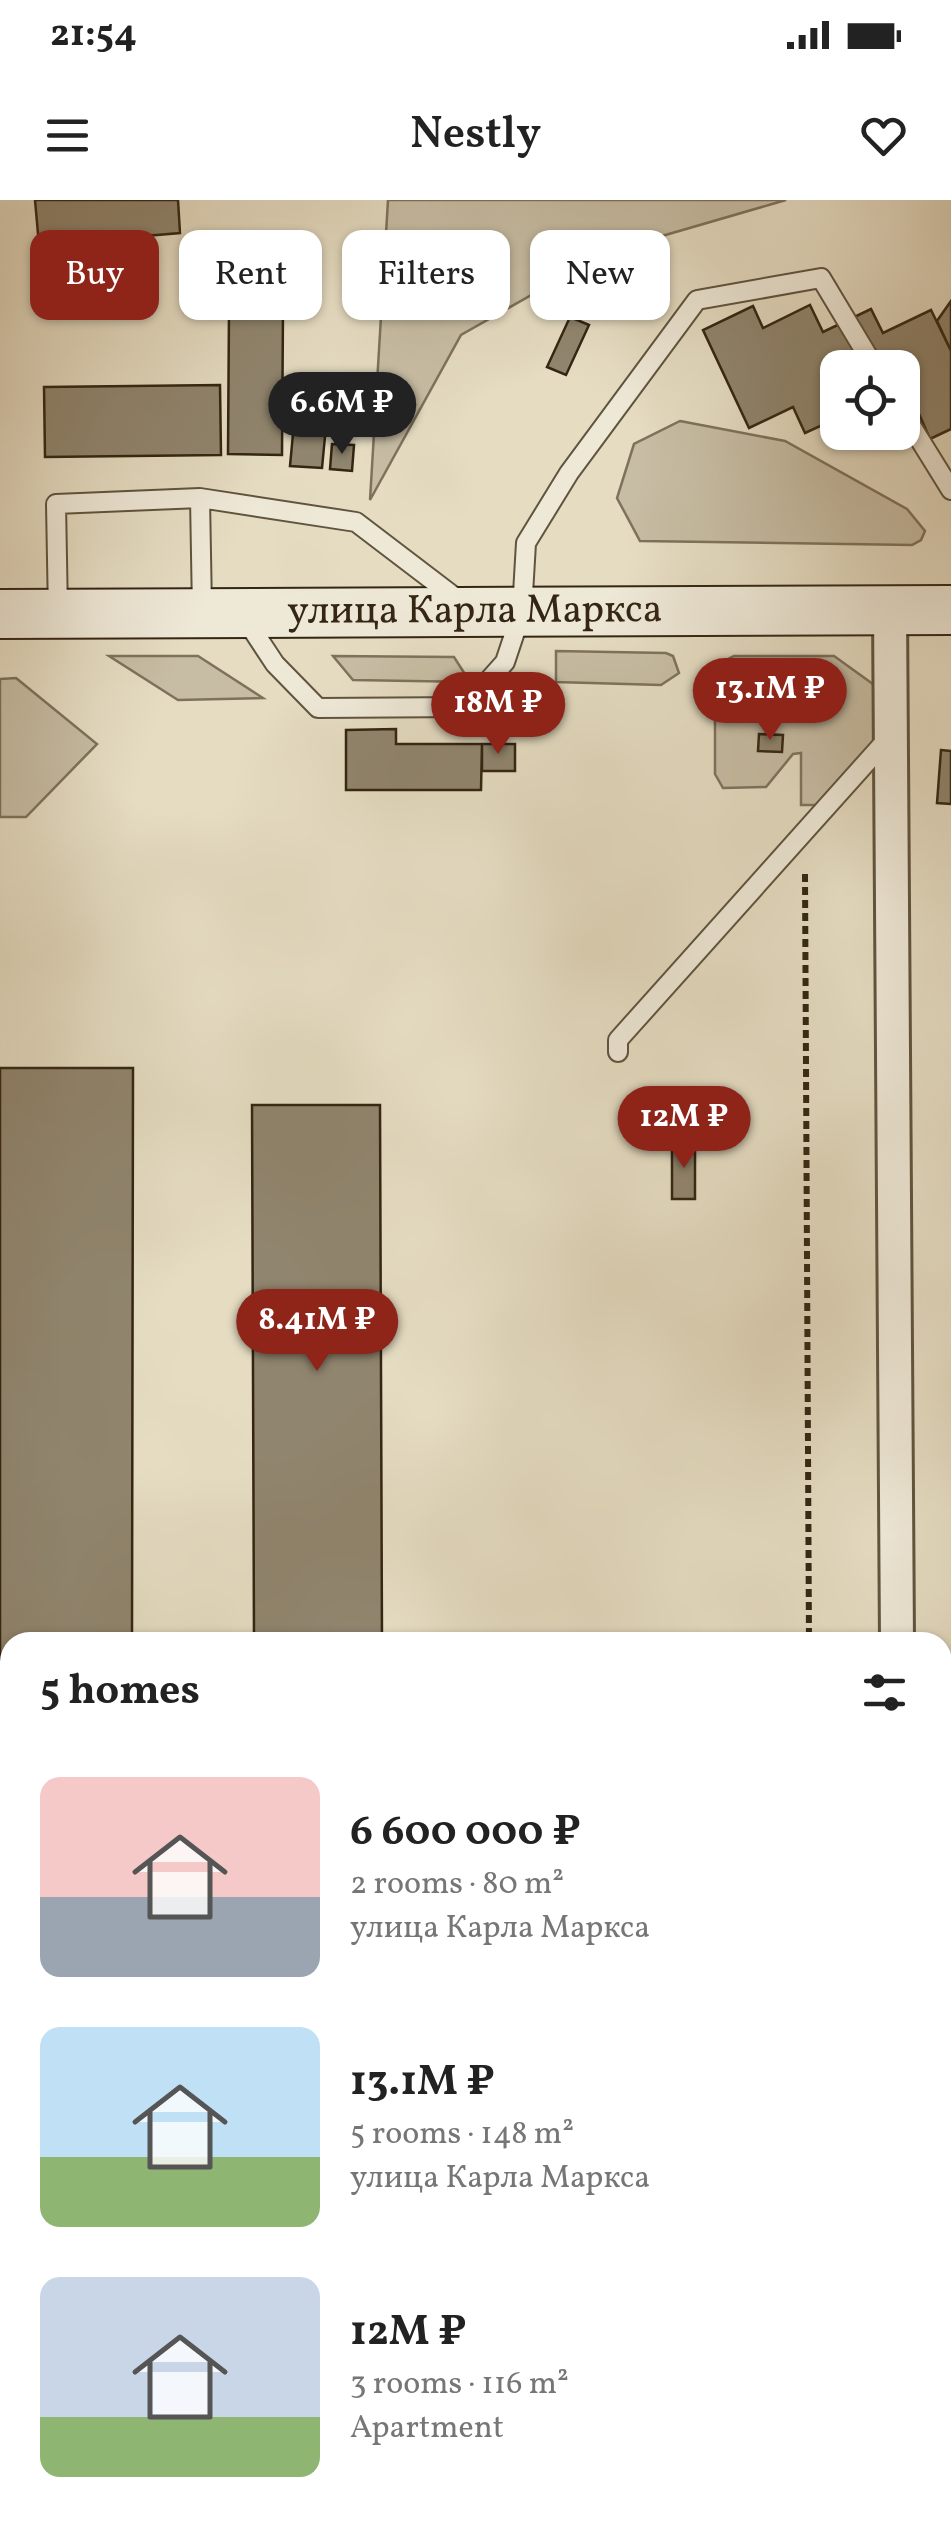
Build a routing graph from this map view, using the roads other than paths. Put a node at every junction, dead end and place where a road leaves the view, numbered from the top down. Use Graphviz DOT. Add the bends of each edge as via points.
graph roads {
  1 [pos="865,350"];
  2 [pos="920,441"];
  3 [pos="951,490"];
  4 [pos="200,498"];
  5 [pos="890,610"];
  6 [pos="951,610"];
  7 [pos="473,611"];
  8 [pos="522,611"];
  9 [pos="221,612"];
  10 [pos="58,613"];
  11 [pos="0,614"];
  12 [pos="891,735"];
  13 [pos="618,1052"];
  14 [pos="897,1632"];
  1 -- 8 [label="lane" via="820,278 697,300 569,473 526,544"];
  2 -- 3 [label="lane"];
  4 -- 7 [label="lane" via="356,522"];
  4 -- 9 [label="lane"];
  4 -- 10 [label="lane" via="56,504"];
  5 -- 6 [label="main road, улица Карла Маркса"];
  5 -- 8 [label="main road, улица Карла Маркса"];
  5 -- 12 [label="street"];
  7 -- 8 [label="main road, улица Карла Маркса"];
  7 -- 9 [label="main road, улица Карла Маркса"];
  8 -- 9 [label="lane" via="506,662 465,707 318,708"];
  9 -- 10 [label="main road, улица Карла Маркса"];
  10 -- 11 [label="main road, улица Карла Маркса"];
  12 -- 13 [label="lane" via="618,1040"];
  12 -- 14 [label="street"];
}
